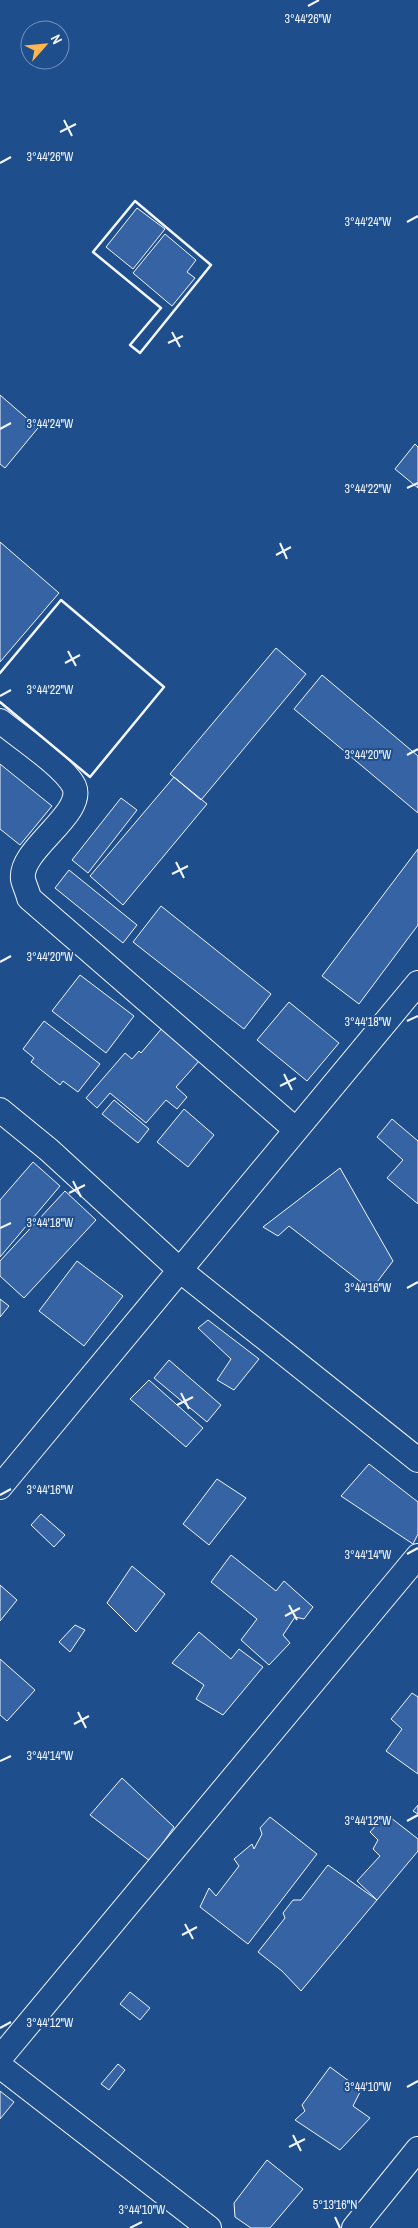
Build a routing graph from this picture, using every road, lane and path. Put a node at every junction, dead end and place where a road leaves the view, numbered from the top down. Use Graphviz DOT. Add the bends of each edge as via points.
graph roads {
  1 [pos="0,721"];
  2 [pos="418,983"];
  3 [pos="0,1110"];
  4 [pos="296,1129"];
  5 [pos="181,1271"];
  6 [pos="418,1460"];
  7 [pos="0,1487"];
  8 [pos="418,1556"];
  9 [pos="0,2058"];
  10 [pos="0,2066"];
  11 [pos="418,2149"];
  12 [pos="209,2228"];
  13 [pos="354,2228"];
  1 -- 4 [label="street" via="66,774 75,788 73,807 30,857 23,878 30,898"];
  2 -- 4 [label="street"];
  3 -- 5 [label="street" via="49,1150"];
  4 -- 5 [label="street"];
  5 -- 6 [label="street"];
  5 -- 7 [label="street"];
  8 -- 9 [label="street"];
  10 -- 12 [label="street"];
  11 -- 13 [label="street"];
}
